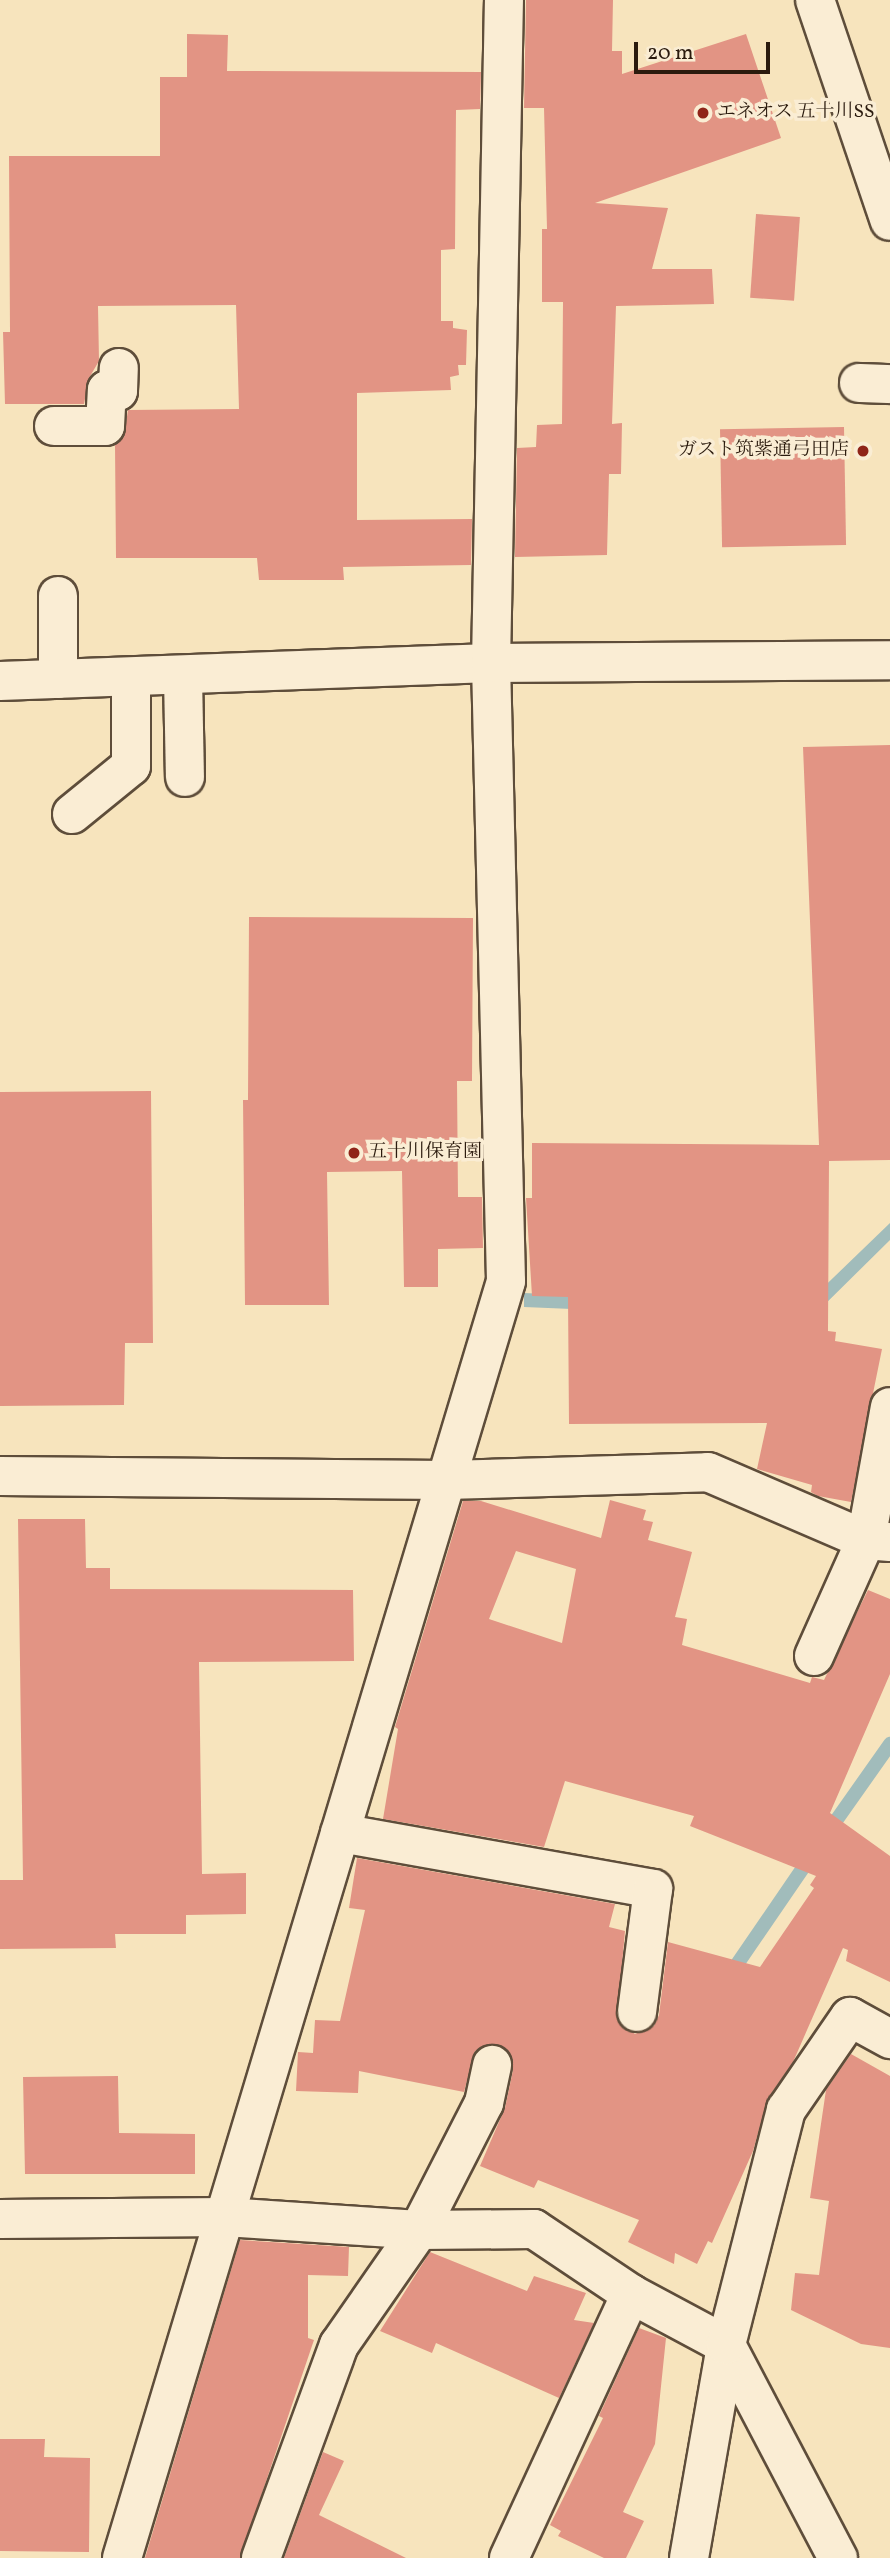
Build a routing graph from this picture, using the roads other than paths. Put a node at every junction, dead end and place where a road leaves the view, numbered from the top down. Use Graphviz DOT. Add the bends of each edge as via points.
graph roads {
  1 [pos="504,0"];
  2 [pos="815,0"];
  3 [pos="890,221"];
  4 [pos="119,368"];
  5 [pos="54,426"];
  6 [pos="58,596"];
  7 [pos="890,660"];
  8 [pos="491,663"];
  9 [pos="183,676"];
  10 [pos="131,677"];
  11 [pos="58,679"];
  12 [pos="0,681"];
  13 [pos="185,777"];
  14 [pos="72,814"];
  15 [pos="890,1408"];
  16 [pos="0,1476"];
  17 [pos="446,1480"];
  18 [pos="878,1541"];
  19 [pos="814,1656"];
  20 [pos="340,1833"];
  21 [pos="637,2012"];
  22 [pos="890,2039"];
  23 [pos="492,2065"];
  24 [pos="225,2217"];
  25 [pos="0,2219"];
  26 [pos="419,2230"];
  27 [pos="631,2294"];
  28 [pos="726,2345"];
  29 [pos="122,2558"];
  30 [pos="261,2558"];
  31 [pos="509,2558"];
  32 [pos="689,2558"];
  33 [pos="838,2558"];
  1 -- 8 [label="street"];
  2 -- 3 [label="street"];
  4 -- 5 [label="street" via="118,391 107,390 105,426"];
  6 -- 11 [label="street"];
  7 -- 8 [label="street"];
  8 -- 9 [label="street"];
  8 -- 17 [label="street" via="506,1281"];
  9 -- 10 [label="street"];
  9 -- 13 [label="street"];
  10 -- 11 [label="street"];
  10 -- 14 [label="street" via="131,766"];
  11 -- 12 [label="street"];
  15 -- 18 [label="street"];
  16 -- 17 [label="street" via="258,1464"];
  17 -- 18 [label="street" via="708,1472"];
  17 -- 20 [label="street"];
  18 -- 19 [label="street"];
  20 -- 21 [label="street" via="653,1889"];
  20 -- 24 [label="street"];
  22 -- 28 [label="street" via="850,2018 786,2110"];
  23 -- 26 [label="street" via="484,2103"];
  24 -- 25 [label="street"];
  24 -- 26 [label="street"];
  24 -- 29 [label="street"];
  26 -- 27 [label="street" via="534,2229"];
  26 -- 30 [label="street" via="339,2345 296,2473"];
  27 -- 28 [label="street"];
  27 -- 31 [label="street"];
  28 -- 32 [label="street"];
  28 -- 33 [label="street"];
}
